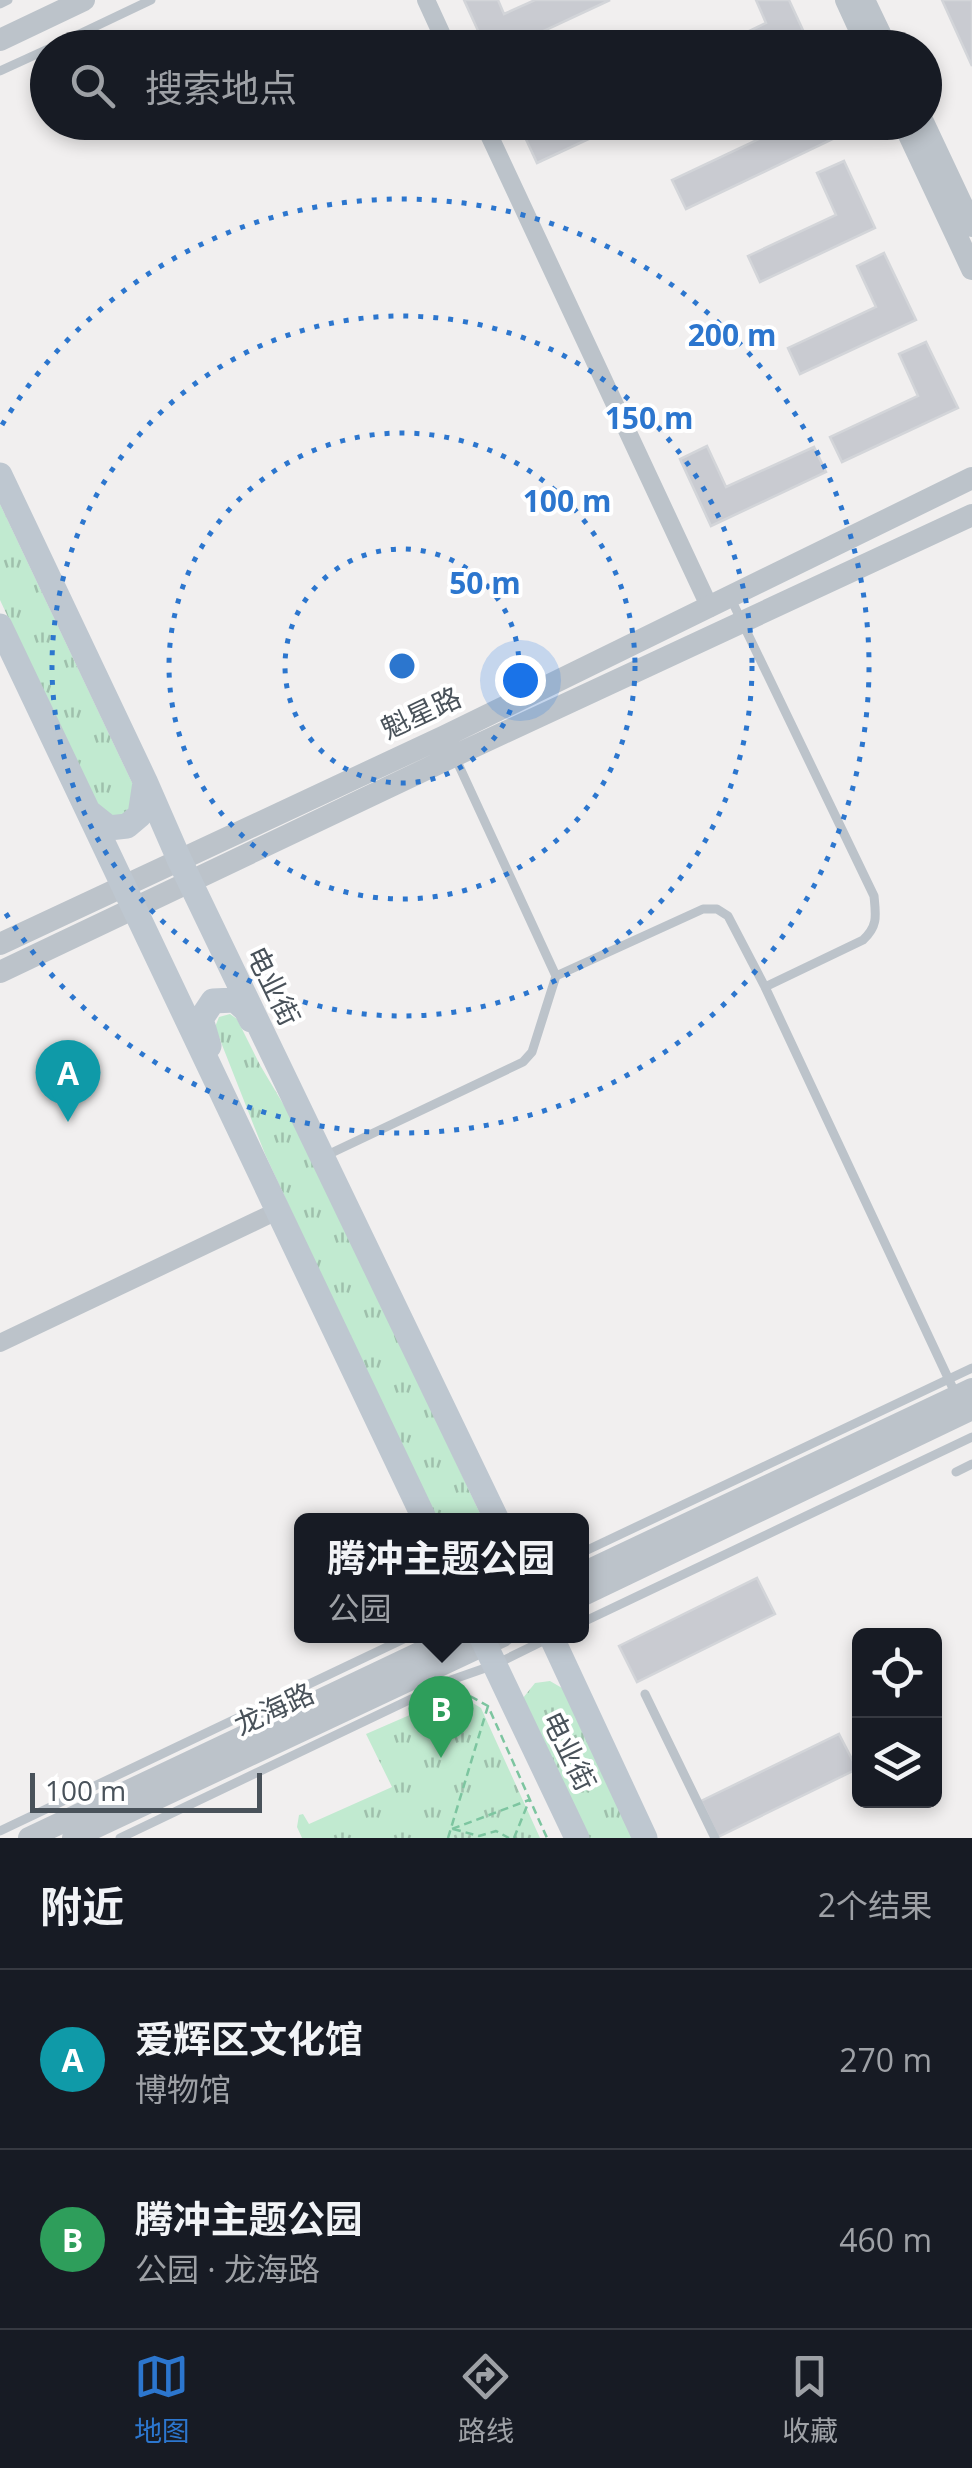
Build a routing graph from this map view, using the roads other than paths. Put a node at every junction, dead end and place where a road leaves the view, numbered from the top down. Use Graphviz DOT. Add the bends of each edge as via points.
graph roads {
  1 [pos="8,0"];
  2 [pos="49,0"];
  3 [pos="84,0"];
  4 [pos="151,0"];
  5 [pos="426,0"];
  6 [pos="846,0"];
  7 [pos="864,0"];
  8 [pos="0,4"];
  9 [pos="0,24"];
  10 [pos="87,30"];
  11 [pos="440,30"];
  12 [pos="860,30"];
  13 [pos="878,30"];
  14 [pos="0,40"];
  15 [pos="30,57"];
  16 [pos="0,71"];
  17 [pos="492,140"];
  18 [pos="912,140"];
  19 [pos="931,140"];
  20 [pos="972,226"];
  21 [pos="972,269"];
  22 [pos="0,475"];
  23 [pos="972,478"];
  24 [pos="972,515"];
  25 [pos="720,602"];
  26 [pos="742,621"];
  27 [pos="0,626"];
  28 [pos="449,746"];
  29 [pos="146,780"];
  30 [pos="84,804"];
  31 [pos="185,871"];
  32 [pos="128,898"];
  33 [pos="0,944"];
  34 [pos="0,972"];
  35 [pos="556,976"];
  36 [pos="765,987"];
  37 [pos="293,1095"];
  38 [pos="236,1126"];
  39 [pos="322,1157"];
  40 [pos="277,1210"];
  41 [pos="2,1336"];
  42 [pos="972,1368"];
  43 [pos="963,1397"];
  44 [pos="972,1437"];
  45 [pos="972,1464"];
  46 [pos="956,1472"];
  47 [pos="422,1513"];
  48 [pos="494,1513"];
  49 [pos="589,1550"];
  50 [pos="589,1570"];
  51 [pos="589,1592"];
  52 [pos="589,1619"];
  53 [pos="395,1643"];
  54 [pos="440,1643"];
  55 [pos="555,1643"];
  56 [pos="491,1645"];
  57 [pos="646,1694"];
  58 [pos="0,1831"];
  59 [pos="29,1838"];
  60 [pos="73,1838"];
  61 [pos="120,1838"];
  62 [pos="577,1838"];
  63 [pos="646,1838"];
  64 [pos="715,1838"];
  1 -- 8 [label="lane"];
  2 -- 9 [label="street"];
  3 -- 14 [label="street"];
  4 -- 10 [label="lane"];
  5 -- 11 [label="street"];
  6 -- 12 [label="street"];
  7 -- 13 [label="street"];
  15 -- 16 [label="lane"];
  17 -- 25 [label="street"];
  18 -- 21 [label="street"];
  19 -- 20 [label="street"];
  22 -- 29 [label="main road, 电业街"];
  23 -- 25 [label="street, 魁星路"];
  24 -- 26 [label="street, 魁星路"];
  25 -- 26 [label="lane"];
  25 -- 28 [label="street, 魁星路"];
  26 -- 28 [label="street, 魁星路"];
  26 -- 36 [label="lane" via="874,896 876,920 863,940"];
  27 -- 30 [label="main road"];
  28 -- 31 [label="street, 魁星路"];
  28 -- 35 [label="lane"];
  29 -- 30 [label="main road" via="144,807 126,826 100,824"];
  29 -- 31 [label="main road, 电业街"];
  30 -- 32 [label="main road"];
  31 -- 32 [label="street, 魁星路"];
  31 -- 37 [label="main road, 电业街"];
  32 -- 33 [label="street, 魁星路"];
  32 -- 34 [label="street, 魁星路"];
  32 -- 38 [label="main road"];
  35 -- 36 [label="lane" via="703,909 717,909 728,916"];
  35 -- 39 [label="lane" via="523,1062"];
  36 -- 43 [label="lane"];
  37 -- 38 [label="main road" via="241,1004 213,1001 201,1026"];
  37 -- 39 [label="main road, 电业街"];
  38 -- 40 [label="main road"];
  39 -- 48 [label="main road, 电业街"];
  40 -- 41 [label="street"];
  40 -- 47 [label="main road"];
  42 -- 43 [label="lane"];
  43 -- 49 [label="lane"];
  43 -- 50 [label="street"];
  43 -- 51 [label="street"];
  44 -- 52 [label="lane"];
  45 -- 46 [label="lane"];
  53 -- 58 [label="lane"];
  54 -- 59 [label="street, 龙海路"];
  55 -- 63 [label="main road, 电业街"];
  56 -- 60 [label="street, 龙海路"];
  56 -- 61 [label="lane" via="450,1680"];
  56 -- 62 [label="main road, 电业街"];
  57 -- 64 [label="lane"];
}
